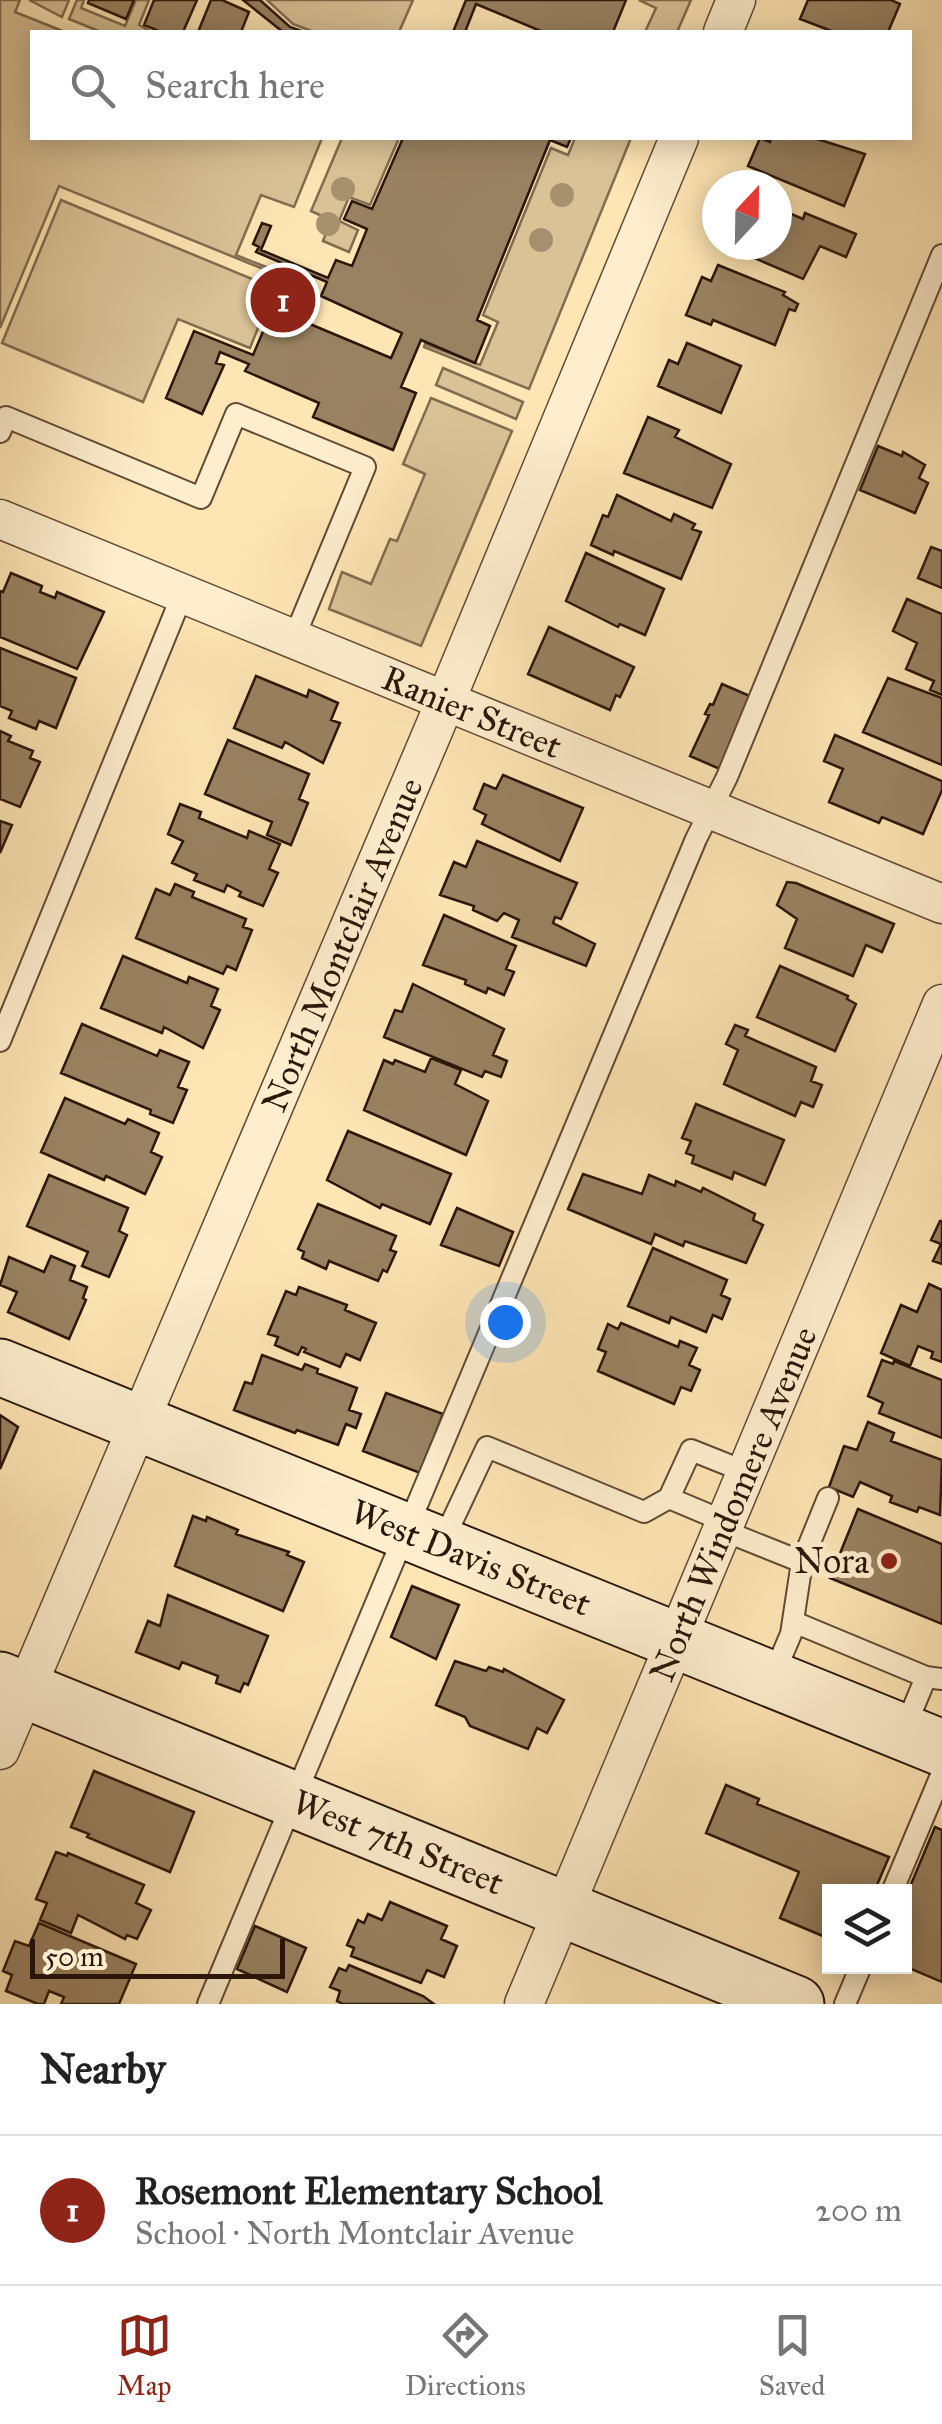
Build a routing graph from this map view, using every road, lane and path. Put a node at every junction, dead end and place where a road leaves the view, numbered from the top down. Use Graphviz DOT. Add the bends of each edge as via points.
graph roads {
  1 [pos="736,0"];
  2 [pos="724,30"];
  3 [pos="678,140"];
  4 [pos="942,255"];
  5 [pos="0,432"];
  6 [pos="0,520"];
  7 [pos="182,593"];
  8 [pos="294,638"];
  9 [pos="445,700"];
  10 [pos="711,809"];
  11 [pos="942,904"];
  12 [pos="942,1004"];
  13 [pos="0,1042"];
  14 [pos="0,1367"];
  15 [pos="140,1425"];
  16 [pos="746,1472"];
  17 [pos="668,1498"];
  18 [pos="828,1498"];
  19 [pos="724,1526"];
  20 [pos="423,1541"];
  21 [pos="802,1562"];
  22 [pos="794,1622"];
  23 [pos="674,1638"];
  24 [pos="772,1678"];
  25 [pos="934,1678"];
  26 [pos="13,1685"];
  27 [pos="923,1740"];
  28 [pos="0,1750"];
  29 [pos="942,1772"];
  30 [pos="295,1800"];
  31 [pos="895,1884"];
  32 [pos="564,1908"];
  33 [pos="858,1974"];
  34 [pos="208,2004"];
  35 [pos="524,2004"];
  36 [pos="796,2004"];
  37 [pos="845,2004"];
  1 -- 2 [label="street"];
  3 -- 9 [label="street, North Montclair Avenue"];
  4 -- 10 [label="lane"];
  5 -- 8 [label="lane" via="6,418 200,498 236,414 364,467"];
  6 -- 7 [label="street, Ranier Street"];
  7 -- 8 [label="street, Ranier Street"];
  7 -- 13 [label="lane"];
  8 -- 9 [label="street, Ranier Street"];
  9 -- 10 [label="street, Ranier Street"];
  9 -- 15 [label="street, North Montclair Avenue"];
  10 -- 11 [label="street, Ranier Street"];
  10 -- 20 [label="lane"];
  12 -- 16 [label="street, North Windomere Avenue"];
  14 -- 15 [label="main road, West Davis Street"];
  15 -- 20 [label="main road, West Davis Street"];
  15 -- 26 [label="street, North Montclair Avenue"];
  16 -- 17 [label="lane" via="691,1450"];
  16 -- 19 [label="street, North Windomere Avenue"];
  17 -- 19 [label="lane"];
  17 -- 20 [label="lane" via="644,1512 487,1447"];
  18 -- 21 [label="lane"];
  19 -- 21 [label="lane"];
  19 -- 23 [label="street, North Windomere Avenue"];
  20 -- 23 [label="main road, West Davis Street"];
  20 -- 30 [label="lane"];
  21 -- 22 [label="lane"];
  22 -- 24 [label="lane"];
  22 -- 25 [label="lane"];
  23 -- 24 [label="main road, West Davis Street"];
  23 -- 32 [label="street, North Windomere Avenue"];
  24 -- 27 [label="main road, West Davis Street"];
  25 -- 27 [label="lane"];
  26 -- 28 [label="street, North Montclair Avenue"];
  26 -- 30 [label="main road, West 7th Street"];
  29 -- 31 [label="lane"];
  30 -- 32 [label="main road, West 7th Street"];
  30 -- 34 [label="lane"];
  32 -- 35 [label="street, North Windomere Avenue"];
  32 -- 36 [label="main road, West 7th Street"];
  33 -- 37 [label="lane"];
}
